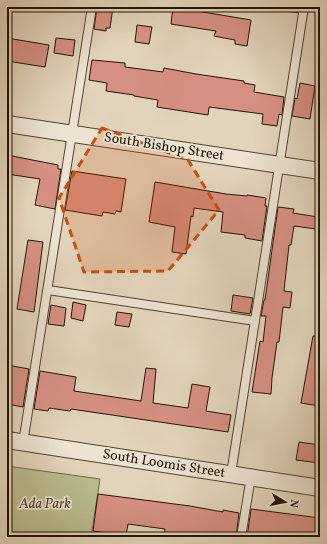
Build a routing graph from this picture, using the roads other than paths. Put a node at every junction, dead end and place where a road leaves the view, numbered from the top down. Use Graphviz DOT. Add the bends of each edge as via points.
graph roads {
  1 [pos="92,7"];
  2 [pos="289,7"];
  3 [pos="304,8"];
  4 [pos="7,124"];
  5 [pos="73,133"];
  6 [pos="279,165"];
  7 [pos="320,171"];
  8 [pos="48,290"];
  9 [pos="255,321"];
  10 [pos="7,440"];
  11 [pos="23,443"];
  12 [pos="231,474"];
  13 [pos="251,477"];
  14 [pos="320,488"];
  15 [pos="241,537"];
  1 -- 5 [label="lane"];
  2 -- 3 [label="lane"];
  3 -- 6 [label="lane"];
  4 -- 5 [label="street, South Bishop Street"];
  5 -- 6 [label="street, South Bishop Street"];
  5 -- 8 [label="lane"];
  6 -- 7 [label="street, South Bishop Street"];
  6 -- 9 [label="lane"];
  8 -- 9 [label="lane"];
  8 -- 11 [label="lane"];
  9 -- 12 [label="lane"];
  10 -- 11 [label="street, South Loomis Street"];
  11 -- 12 [label="street, South Loomis Street"];
  12 -- 13 [label="street, South Loomis Street"];
  13 -- 14 [label="street, South Loomis Street"];
  13 -- 15 [label="lane"];
}
